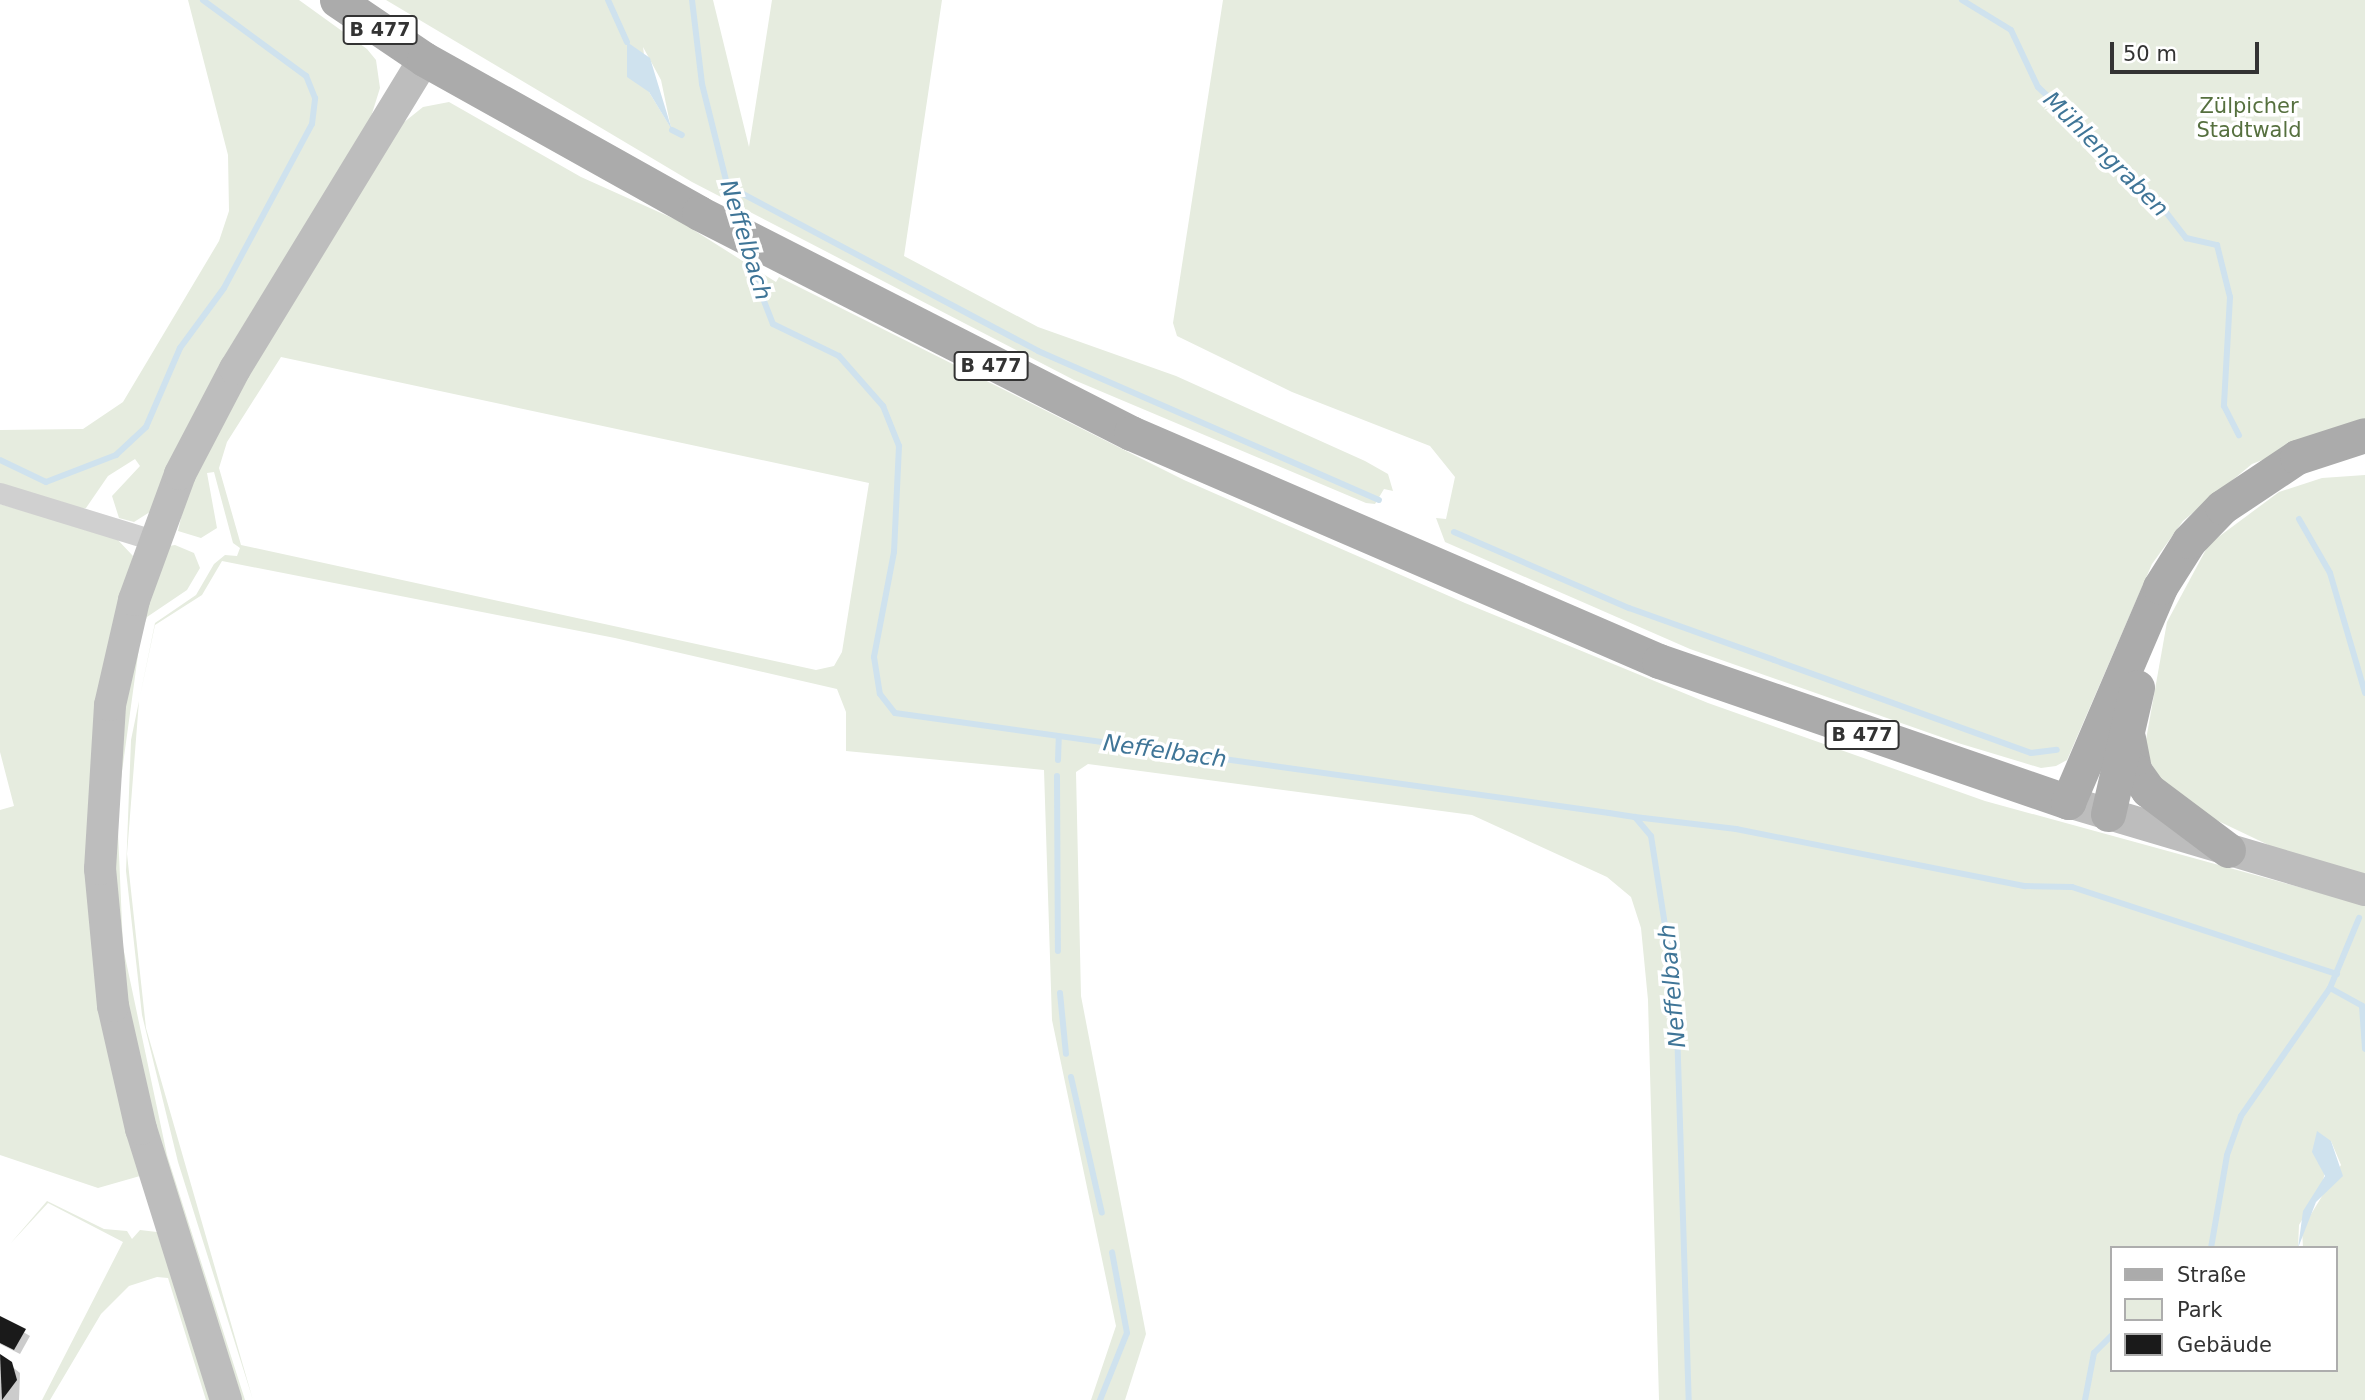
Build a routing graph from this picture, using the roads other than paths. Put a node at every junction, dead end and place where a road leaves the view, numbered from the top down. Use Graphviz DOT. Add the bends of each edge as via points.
graph roads {
  1 [pos="337,0"];
  2 [pos="424,59"];
  3 [pos="2365,435"];
  4 [pos="2365,461"];
  5 [pos="2252,485"];
  6 [pos="0,493"];
  7 [pos="153,540"];
  8 [pos="2154,601"];
  9 [pos="2128,737"];
  10 [pos="2068,802"];
  11 [pos="2108,814"];
  12 [pos="2228,850"];
  13 [pos="2365,890"];
  14 [pos="226,1400"];
  1 -- 2 [label="main road, B 477"];
  2 -- 7 [label="street" via="213,408"];
  2 -- 10 [label="main road, B 477" via="769,251 1119,428 1601,637 1873,738"];
  3 -- 5 [label="main road" via="2309,451"];
  4 -- 5 [label="main road" via="2318,464"];
  5 -- 8 [label="main road" via="2189,541"];
  6 -- 7 [label="street"];
  7 -- 14 [label="street" via="125,632 105,741 101,906 127,1077"];
  8 -- 9 [label="main road"];
  8 -- 10 [label="main road"];
  9 -- 11 [label="main road"];
  9 -- 12 [label="main road" via="2134,770 2148,789"];
  10 -- 11 [label="street"];
  11 -- 12 [label="street"];
  12 -- 13 [label="street"];
}
